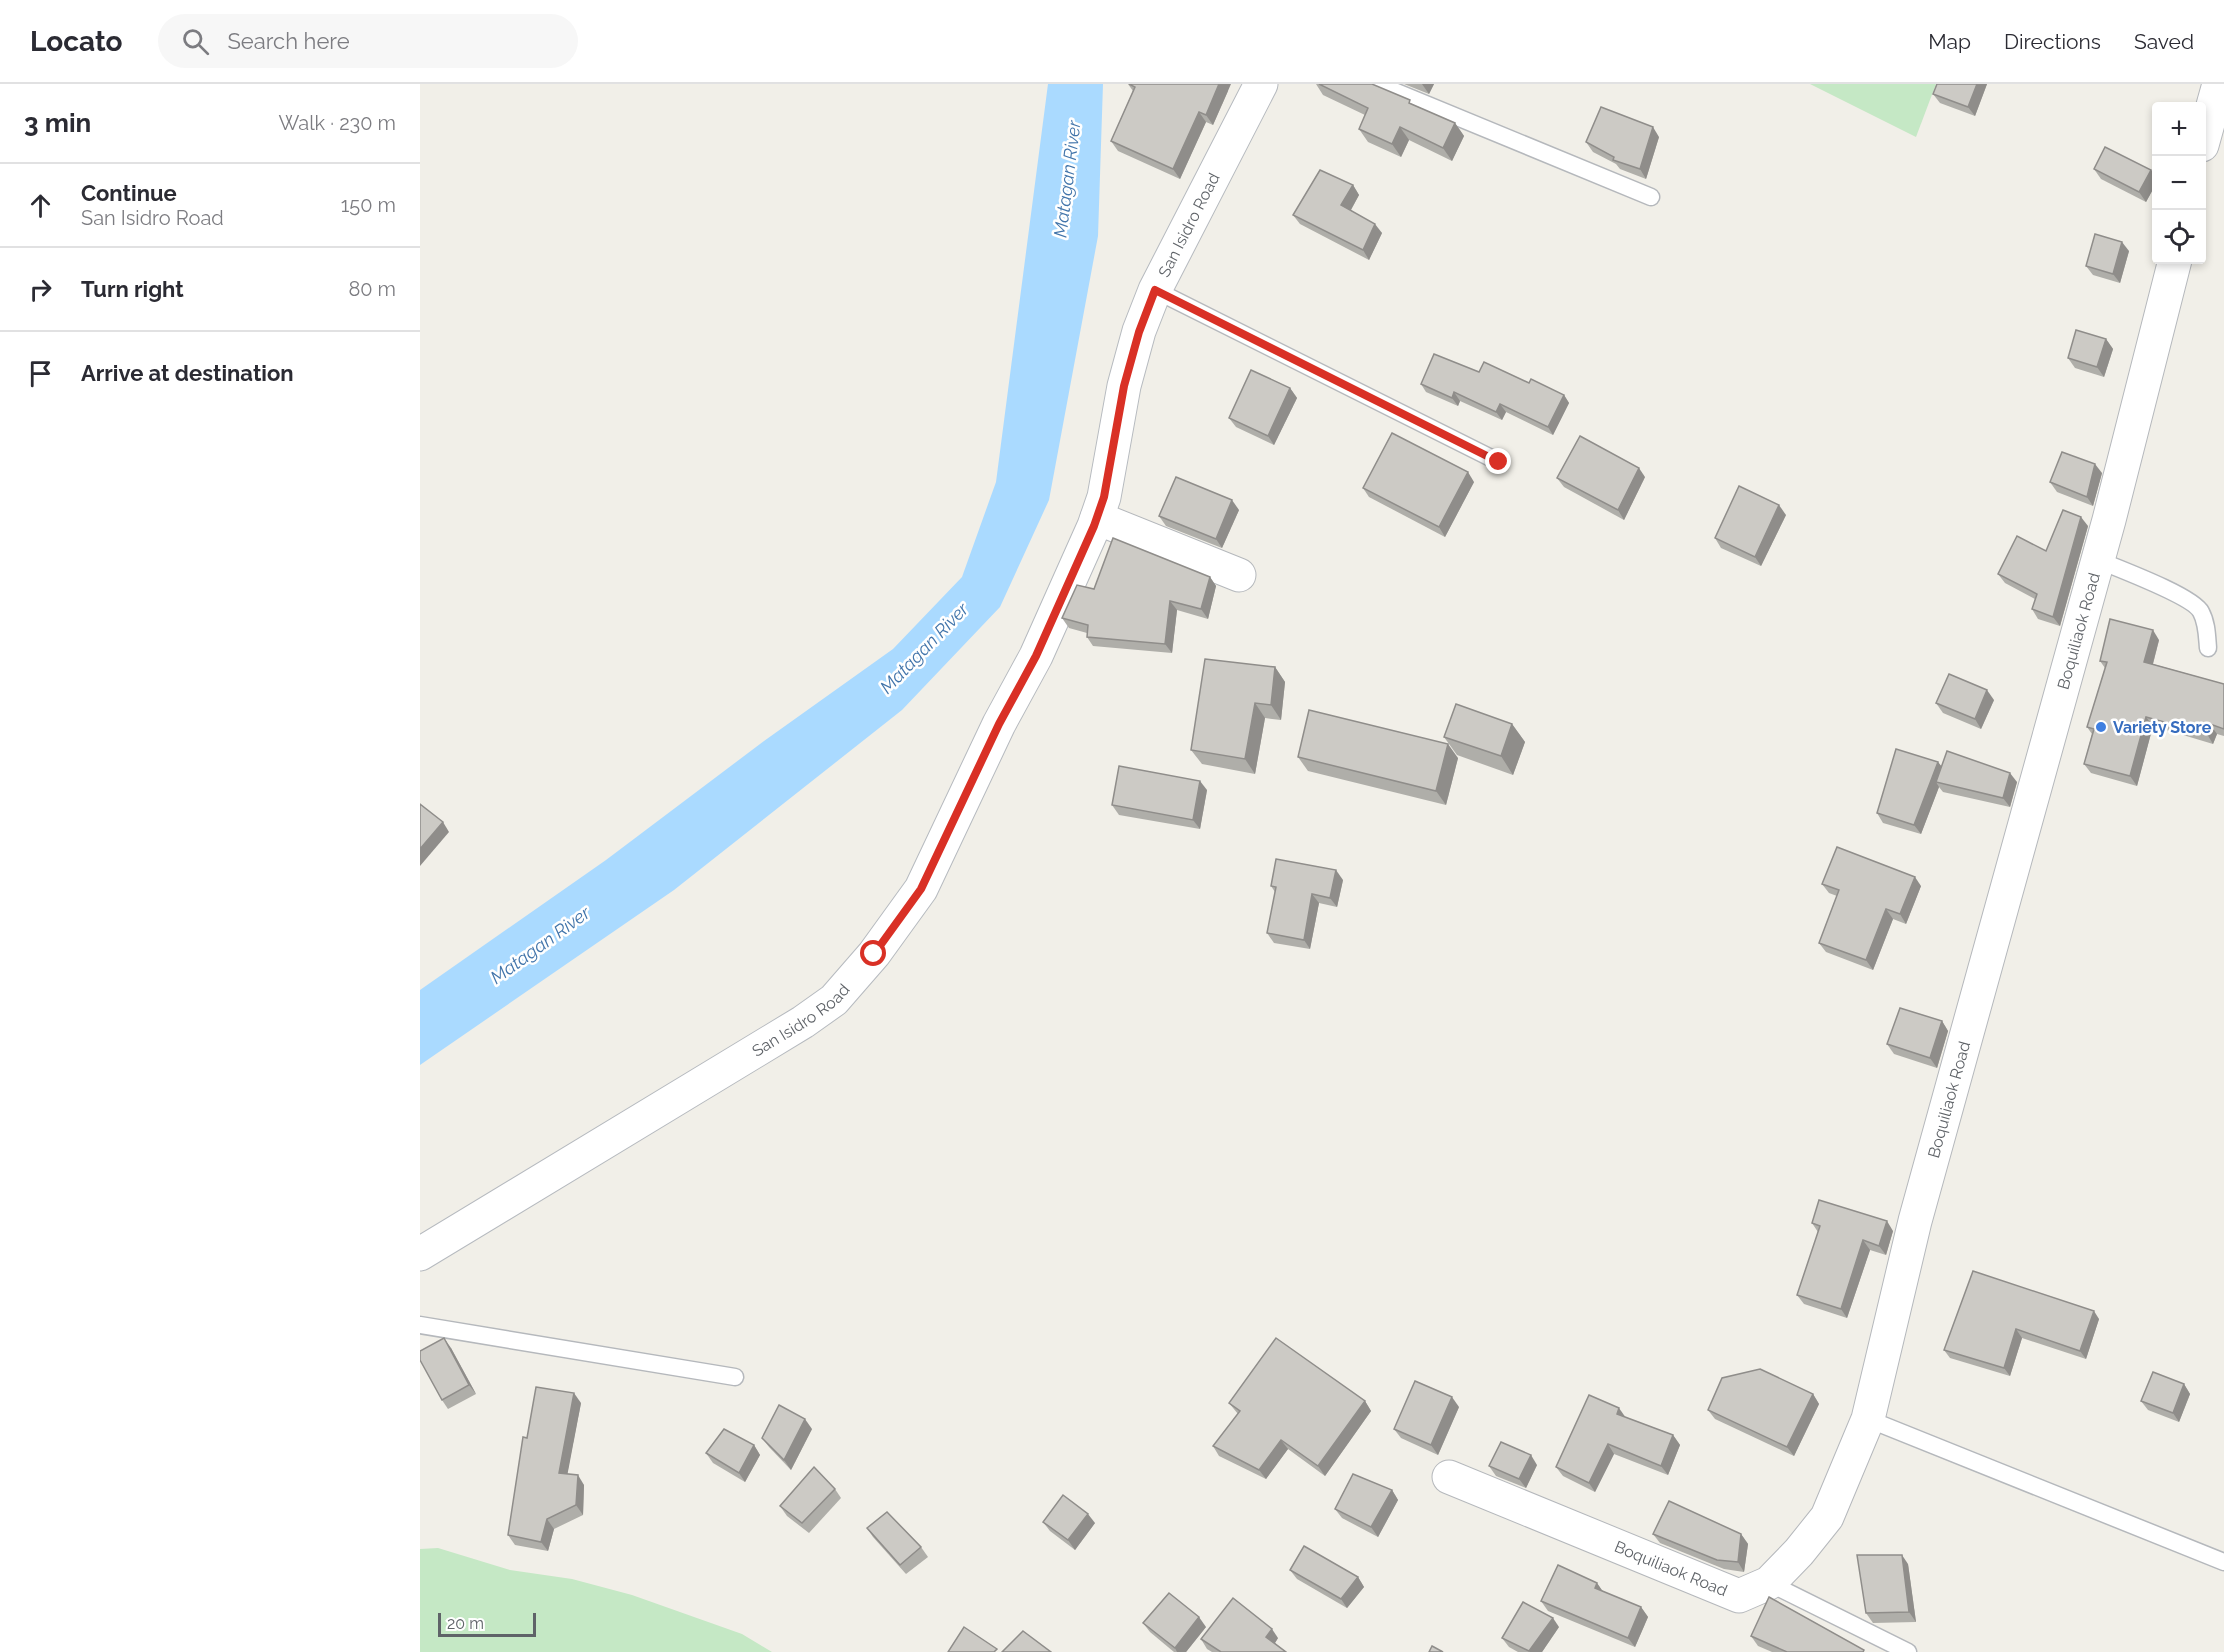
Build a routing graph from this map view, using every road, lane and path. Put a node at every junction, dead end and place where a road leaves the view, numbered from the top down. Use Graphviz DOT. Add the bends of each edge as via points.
graph roads {
  1 [pos="1261,84"];
  2 [pos="1377,84"];
  3 [pos="2219,84"];
  4 [pos="2206,131"];
  5 [pos="1651,197"];
  6 [pos="2174,264"];
  7 [pos="1155,290"];
  8 [pos="1499,462"];
  9 [pos="1097,518"];
  10 [pos="2098,560"];
  11 [pos="1239,575"];
  12 [pos="2208,648"];
  13 [pos="420,1254"];
  14 [pos="420,1325"];
  15 [pos="735,1377"];
  16 [pos="1868,1419"];
  17 [pos="1449,1477"];
  18 [pos="2224,1563"];
  19 [pos="1769,1583"];
  20 [pos="1908,1652"];
  1 -- 7 [label="street, San Isidro Road"];
  2 -- 5 [label="lane"];
  3 -- 4 [label="street"];
  6 -- 10 [label="street, Boquiliaok Road"];
  7 -- 8 [label="lane"];
  7 -- 9 [label="street, San Isidro Road" via="1124,386"];
  9 -- 11 [label="street"];
  9 -- 13 [label="street, San Isidro Road" via="1036,656 999,724 921,889 874,954 834,1000"];
  10 -- 12 [label="lane" via="2178,594 2200,609"];
  10 -- 16 [label="street, Boquiliaok Road" via="1921,1198"];
  14 -- 15 [label="lane"];
  16 -- 18 [label="lane"];
  16 -- 19 [label="street, Boquiliaok Road" via="1827,1517"];
  17 -- 19 [label="street, Boquiliaok Road" via="1739,1596"];
  19 -- 20 [label="lane"];
}
